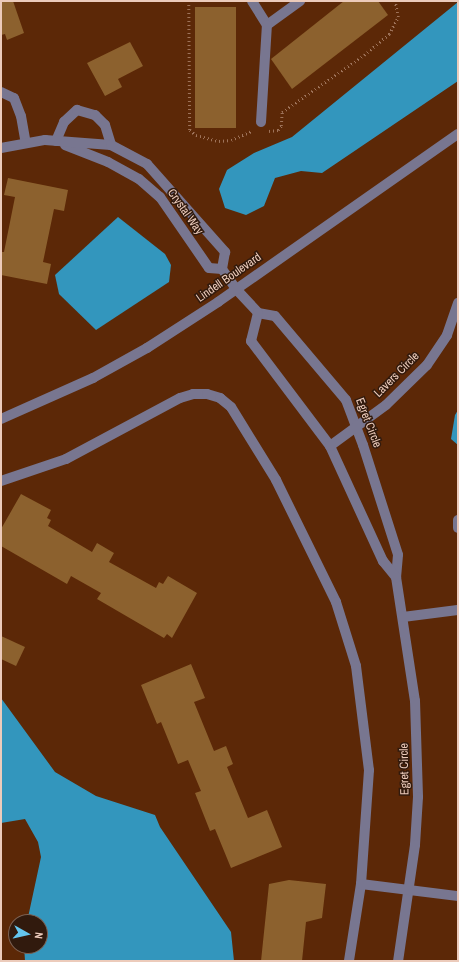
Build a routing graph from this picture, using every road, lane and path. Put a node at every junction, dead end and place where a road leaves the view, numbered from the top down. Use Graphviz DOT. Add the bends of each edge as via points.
graph roads {
  1 [pos="252,1"];
  2 [pos="300,1"];
  3 [pos="267,25"];
  4 [pos="1,92"];
  5 [pos="261,122"];
  6 [pos="458,134"];
  7 [pos="56,141"];
  8 [pos="26,142"];
  9 [pos="111,145"];
  10 [pos="1,148"];
  11 [pos="222,269"];
  12 [pos="236,289"];
  13 [pos="458,303"];
  14 [pos="258,313"];
  15 [pos="1,419"];
  16 [pos="356,427"];
  17 [pos="330,446"];
  18 [pos="1,481"];
  19 [pos="458,520"];
  20 [pos="458,528"];
  21 [pos="396,577"];
  22 [pos="458,610"];
  23 [pos="402,617"];
  24 [pos="362,884"];
  25 [pos="408,892"];
  26 [pos="458,896"];
  27 [pos="349,961"];
  28 [pos="398,961"];
  1 -- 3 [label="street"];
  2 -- 3 [label="street"];
  3 -- 5 [label="street"];
  4 -- 8 [label="street" via="14,98 21,116"];
  6 -- 12 [label="street, Lindell Boulevard"];
  7 -- 8 [label="street, Crystal Way"];
  7 -- 9 [label="street, Crystal Way"];
  7 -- 9 [label="street" via="64,122 77,110 95,115 105,125"];
  7 -- 11 [label="street, Crystal Way" via="108,162 139,179 160,197 209,268"];
  8 -- 10 [label="street, Crystal Way"];
  9 -- 11 [label="street, Crystal Way" via="147,164 207,229 225,252"];
  11 -- 12 [label="street"];
  12 -- 14 [label="street"];
  12 -- 15 [label="street, Lindell Boulevard" via="147,348 93,378"];
  13 -- 16 [label="street, Lavers Circle" via="447,335 427,364 386,405"];
  14 -- 16 [label="street, Egret Circle" via="275,316 346,400"];
  14 -- 17 [label="street" via="251,340"];
  16 -- 17 [label="street, Lavers Circle"];
  16 -- 21 [label="street, Egret Circle" via="398,555"];
  17 -- 21 [label="street" via="383,561"];
  18 -- 24 [label="street" via="66,459 180,398 193,394 207,394 220,398 231,407 276,480 336,602 356,666 369,770"];
  19 -- 20 [label="street"];
  21 -- 23 [label="street, Egret Circle"];
  22 -- 23 [label="street"];
  23 -- 25 [label="street, Egret Circle" via="417,726 418,797 415,845"];
  24 -- 25 [label="street"];
  24 -- 27 [label="street"];
  25 -- 26 [label="street"];
  25 -- 28 [label="street, Egret Circle"];
}
